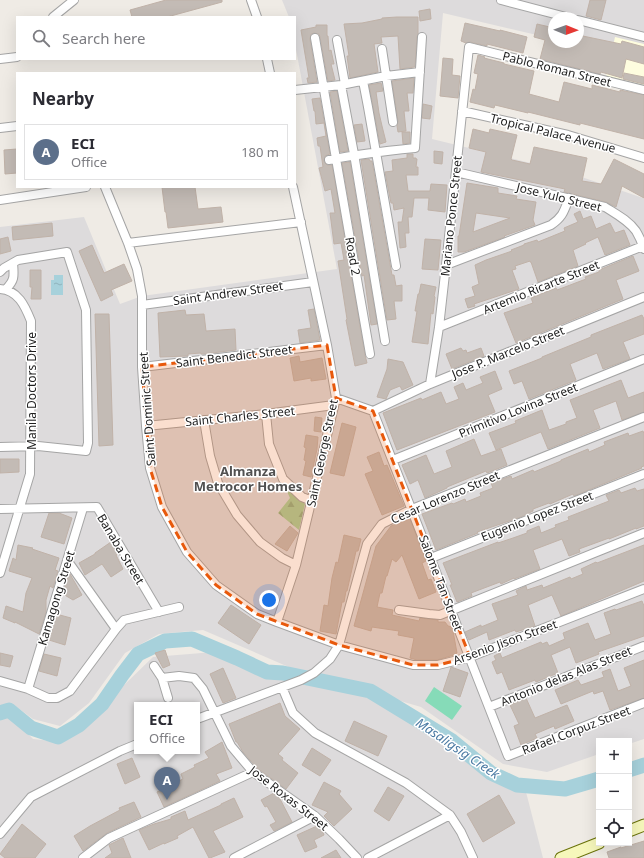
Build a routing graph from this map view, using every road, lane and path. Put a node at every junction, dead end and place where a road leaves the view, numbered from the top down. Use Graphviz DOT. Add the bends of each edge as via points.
graph roads {
  1 [pos="74,0"];
  2 [pos="251,0"];
  3 [pos="501,0"];
  4 [pos="548,12"];
  5 [pos="54,16"];
  6 [pos="257,16"];
  7 [pos="584,21"];
  8 [pos="644,36"];
  9 [pos="422,37"];
  10 [pos="315,38"];
  11 [pos="337,40"];
  12 [pos="469,47"];
  13 [pos="382,49"];
  14 [pos="16,54"];
  15 [pos="0,59"];
  16 [pos="267,60"];
  17 [pos="270,72"];
  18 [pos="420,72"];
  19 [pos="386,76"];
  20 [pos="363,81"];
  21 [pos="343,85"];
  22 [pos="323,87"];
  23 [pos="296,90"];
  24 [pos="644,90"];
  25 [pos="462,111"];
  26 [pos="393,122"];
  27 [pos="16,126"];
  28 [pos="0,128"];
  29 [pos="375,152"];
  30 [pos="354,154"];
  31 [pos="644,158"];
  32 [pos="333,159"];
  33 [pos="456,172"];
  34 [pos="79,188"];
  35 [pos="105,188"];
  36 [pos="293,188"];
  37 [pos="569,198"];
  38 [pos="0,200"];
  39 [pos="301,222"];
  40 [pos="128,243"];
  41 [pos="644,247"];
  42 [pos="13,263"];
  43 [pos="446,265"];
  44 [pos="396,266"];
  45 [pos="0,272"];
  46 [pos="313,282"];
  47 [pos="3,289"];
  48 [pos="644,298"];
  49 [pos="142,305"];
  50 [pos="439,327"];
  51 [pos="385,341"];
  52 [pos="327,345"];
  53 [pos="370,354"];
  54 [pos="644,359"];
  55 [pos="142,367"];
  56 [pos="430,384"];
  57 [pos="335,401"];
  58 [pos="373,411"];
  59 [pos="266,414"];
  60 [pos="644,417"];
  61 [pos="204,420"];
  62 [pos="146,426"];
  63 [pos="31,446"];
  64 [pos="0,447"];
  65 [pos="393,460"];
  66 [pos="644,474"];
  67 [pos="312,501"];
  68 [pos="20,508"];
  69 [pos="83,508"];
  70 [pos="0,509"];
  71 [pos="412,509"];
  72 [pos="644,533"];
  73 [pos="431,558"];
  74 [pos="67,560"];
  75 [pos="296,565"];
  76 [pos="0,573"];
  77 [pos="644,589"];
  78 [pos="179,607"];
  79 [pos="399,610"];
  80 [pos="451,610"];
  81 [pos="158,612"];
  82 [pos="276,622"];
  83 [pos="116,629"];
  84 [pos="308,634"];
  85 [pos="339,645"];
  86 [pos="644,646"];
  87 [pos="470,657"];
  88 [pos="154,666"];
  89 [pos="162,678"];
  90 [pos="0,681"];
  91 [pos="282,687"];
  92 [pos="28,689"];
  93 [pos="168,698"];
  94 [pos="644,703"];
  95 [pos="489,707"];
  96 [pos="215,712"];
  97 [pos="200,718"];
  98 [pos="134,745"];
  99 [pos="508,756"];
  100 [pos="253,772"];
  101 [pos="450,815"];
  102 [pos="315,816"];
  103 [pos="644,825"];
  104 [pos="632,830"];
  105 [pos="0,834"];
  106 [pos="596,844"];
  107 [pos="83,858"];
  108 [pos="234,858"];
  109 [pos="357,858"];
  110 [pos="368,858"];
  111 [pos="473,858"];
  112 [pos="561,858"];
  1 -- 5 [label="street"];
  2 -- 6 [label="street"];
  3 -- 4 [label="street"];
  7 -- 8 [label="street"];
  9 -- 18 [label="street"];
  10 -- 22 [label="street, Road 2"];
  11 -- 21 [label="street"];
  12 -- 24 [label="street, Pablo Roman Street"];
  12 -- 25 [label="street, Mariano Ponce Street"];
  13 -- 19 [label="street"];
  14 -- 15 [label="street"];
  16 -- 17 [label="street"];
  18 -- 19 [label="street"];
  18 -- 29 [label="street" via="415,148"];
  19 -- 20 [label="street"];
  19 -- 26 [label="street"];
  20 -- 21 [label="street"];
  20 -- 29 [label="street"];
  21 -- 22 [label="street"];
  21 -- 30 [label="street"];
  22 -- 23 [label="street"];
  22 -- 32 [label="street, Road 2"];
  25 -- 31 [label="street, Tropical Palace Avenue" via="568,135"];
  25 -- 33 [label="street, Mariano Ponce Street"];
  27 -- 28 [label="street"];
  29 -- 30 [label="street"];
  29 -- 44 [label="street"];
  30 -- 32 [label="street"];
  30 -- 51 [label="street"];
  32 -- 53 [label="street, Road 2"];
  33 -- 37 [label="street, Jose Yulo Street"];
  33 -- 43 [label="street, Mariano Ponce Street"];
  34 -- 38 [label="street"];
  35 -- 40 [label="street, Saint Dominic Street"];
  36 -- 39 [label="street, Saint George Street"];
  37 -- 41 [label="street, Jose Yulo Street" via="605,208 619,215 629,223"];
  37 -- 43 [label="street" via="558,220 551,225"];
  39 -- 40 [label="street"];
  39 -- 46 [label="street, Saint George Street"];
  40 -- 49 [label="street, Saint Dominic Street" via="137,269"];
  41 -- 50 [label="street, Artemio Ricarte Street"];
  42 -- 45 [label="street"];
  42 -- 47 [label="street" via="14,276 11,284"];
  42 -- 63 [label="street" via="68,249 86,310 86,451"];
  43 -- 50 [label="street, Mariano Ponce Street"];
  46 -- 49 [label="street, Saint Andrew Street"];
  46 -- 52 [label="street, Saint George Street"];
  47 -- 63 [label="street, Manila Doctors Drive" via="17,295 31,321"];
  48 -- 56 [label="street, Jose P. Marcelo Street"];
  49 -- 55 [label="street, Saint Dominic Street"];
  50 -- 56 [label="street, Mariano Ponce Street"];
  52 -- 55 [label="street, Saint Benedict Street"];
  52 -- 57 [label="street, Saint George Street"];
  54 -- 65 [label="street, Primitivo Lovina Street"];
  55 -- 62 [label="street, Saint Dominic Street"];
  56 -- 58 [label="street, Jose P. Marcelo Street"];
  57 -- 58 [label="street"];
  57 -- 59 [label="street, Saint Charles Street"];
  57 -- 67 [label="street, Saint George Street"];
  58 -- 65 [label="street, Salome Tan Street"];
  59 -- 61 [label="street, Saint Charles Street"];
  59 -- 67 [label="street" via="269,444 283,479 302,496"];
  60 -- 71 [label="street, Cesar Lorenzo Street"];
  61 -- 62 [label="street, Saint Charles Street"];
  61 -- 75 [label="street" via="218,483 237,515 260,542"];
  62 -- 82 [label="street, Saint Dominic Street" via="150,468 162,507 187,552 216,585 257,614"];
  63 -- 64 [label="street"];
  63 -- 68 [label="street, Manila Doctors Drive" via="30,474"];
  65 -- 71 [label="street, Salome Tan Street"];
  66 -- 73 [label="street, Eugenio Lopez Street"];
  67 -- 75 [label="street, Saint George Street"];
  68 -- 69 [label="street, Banaba Street"];
  68 -- 70 [label="street, Banaba Street"];
  68 -- 76 [label="street, Manila Doctors Drive"];
  69 -- 74 [label="street, Kamagong Street"];
  69 -- 81 [label="street, Banaba Street" via="97,507"];
  71 -- 73 [label="street, Salome Tan Street"];
  71 -- 85 [label="street, Cesar Lorenzo Street" via="382,524 367,544"];
  72 -- 80 [label="street"];
  73 -- 80 [label="street, Salome Tan Street"];
  74 -- 83 [label="street"];
  74 -- 92 [label="street, Kamagong Street"];
  75 -- 82 [label="street, Saint George Street"];
  77 -- 87 [label="street, Arsenio Jison Street"];
  78 -- 81 [label="street"];
  79 -- 80 [label="street" via="440,615"];
  80 -- 87 [label="street, Salome Tan Street"];
  81 -- 83 [label="street" via="124,620"];
  82 -- 84 [label="street, Saint Dominic Street"];
  83 -- 92 [label="street" via="70,691 58,698 48,698"];
  84 -- 85 [label="street, Arsenio Jison Street"];
  85 -- 87 [label="street, Arsenio Jison Street" via="414,665 438,665"];
  85 -- 91 [label="street, Cesar Lorenzo Street" via="330,659 314,674"];
  86 -- 95 [label="street, Antonio delas Alas Street"];
  87 -- 95 [label="street, Salome Tan Street"];
  88 -- 89 [label="street"];
  89 -- 93 [label="street"];
  89 -- 96 [label="street, Jose Roxas Street" via="194,678"];
  90 -- 92 [label="street"];
  91 -- 96 [label="street, Cesar Lorenzo Street"];
  91 -- 101 [label="street" via="293,713 315,733 406,783"];
  94 -- 99 [label="street, Rafael Corpuz Street"];
  95 -- 99 [label="street, Salome Tan Street"];
  96 -- 97 [label="street, Cesar Lorenzo Street"];
  96 -- 100 [label="street, Jose Roxas Street" via="231,746"];
  98 -- 105 [label="street" via="31,797"];
  100 -- 102 [label="street, Jose Roxas Street"];
  100 -- 107 [label="street" via="109,838"];
  101 -- 110 [label="street"];
  101 -- 111 [label="street"];
  102 -- 108 [label="street"];
  102 -- 109 [label="street, Jose Roxas Street"];
  103 -- 104 [label="street"];
  106 -- 112 [label="street"];
}
